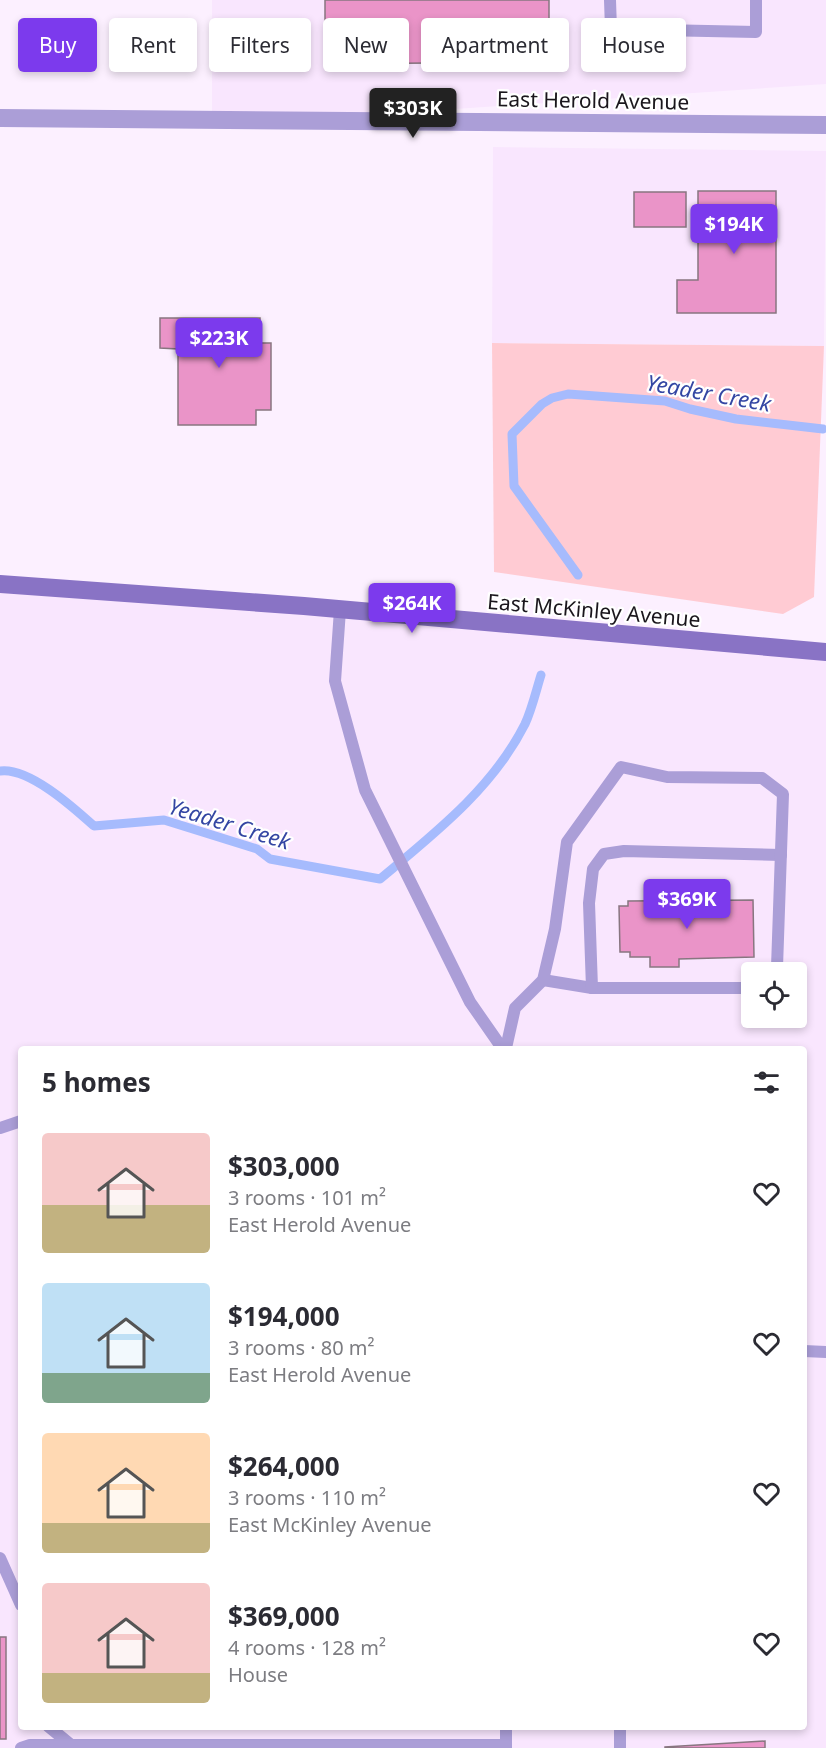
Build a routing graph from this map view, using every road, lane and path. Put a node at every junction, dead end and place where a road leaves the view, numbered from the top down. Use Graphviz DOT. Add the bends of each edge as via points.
graph roads {
  1 [pos="610,0"];
  2 [pos="756,0"];
  3 [pos="0,118"];
  4 [pos="826,125"];
  5 [pos="0,584"];
  6 [pos="340,610"];
  7 [pos="826,652"];
  8 [pos="781,855"];
  9 [pos="777,962"];
  10 [pos="543,980"];
  11 [pos="592,988"];
  12 [pos="741,988"];
  13 [pos="503,1046"];
  14 [pos="505,1046"];
  15 [pos="18,1122"];
  16 [pos="0,1128"];
  17 [pos="807,1351"];
  18 [pos="826,1352"];
  19 [pos="0,1558"];
  20 [pos="18,1598"];
  21 [pos="53,1730"];
  22 [pos="506,1730"];
  23 [pos="620,1730"];
  24 [pos="71,1745"];
  25 [pos="506,1747"];
  26 [pos="21,1748"];
  27 [pos="620,1748"];
  1 -- 2 [label="lane" via="610,29 756,32"];
  3 -- 4 [label="street, East Herold Avenue"];
  5 -- 6 [label="main road, East McKinley Avenue"];
  6 -- 7 [label="main road, East McKinley Avenue"];
  6 -- 13 [label="lane" via="335,681 365,790 470,1002"];
  8 -- 9 [label="lane"];
  8 -- 10 [label="lane" via="783,794 762,778 667,777 621,767 567,842 555,929"];
  8 -- 11 [label="lane" via="624,851 604,854 593,869 589,903"];
  10 -- 11 [label="lane"];
  10 -- 14 [label="lane" via="515,1008"];
  11 -- 12 [label="lane"];
  15 -- 16 [label="lane"];
  17 -- 18 [label="lane"];
  19 -- 20 [label="lane"];
  21 -- 24 [label="lane"];
  22 -- 25 [label="lane"];
  23 -- 27 [label="lane"];
  24 -- 25 [label="lane"];
  24 -- 26 [label="lane"];
}
